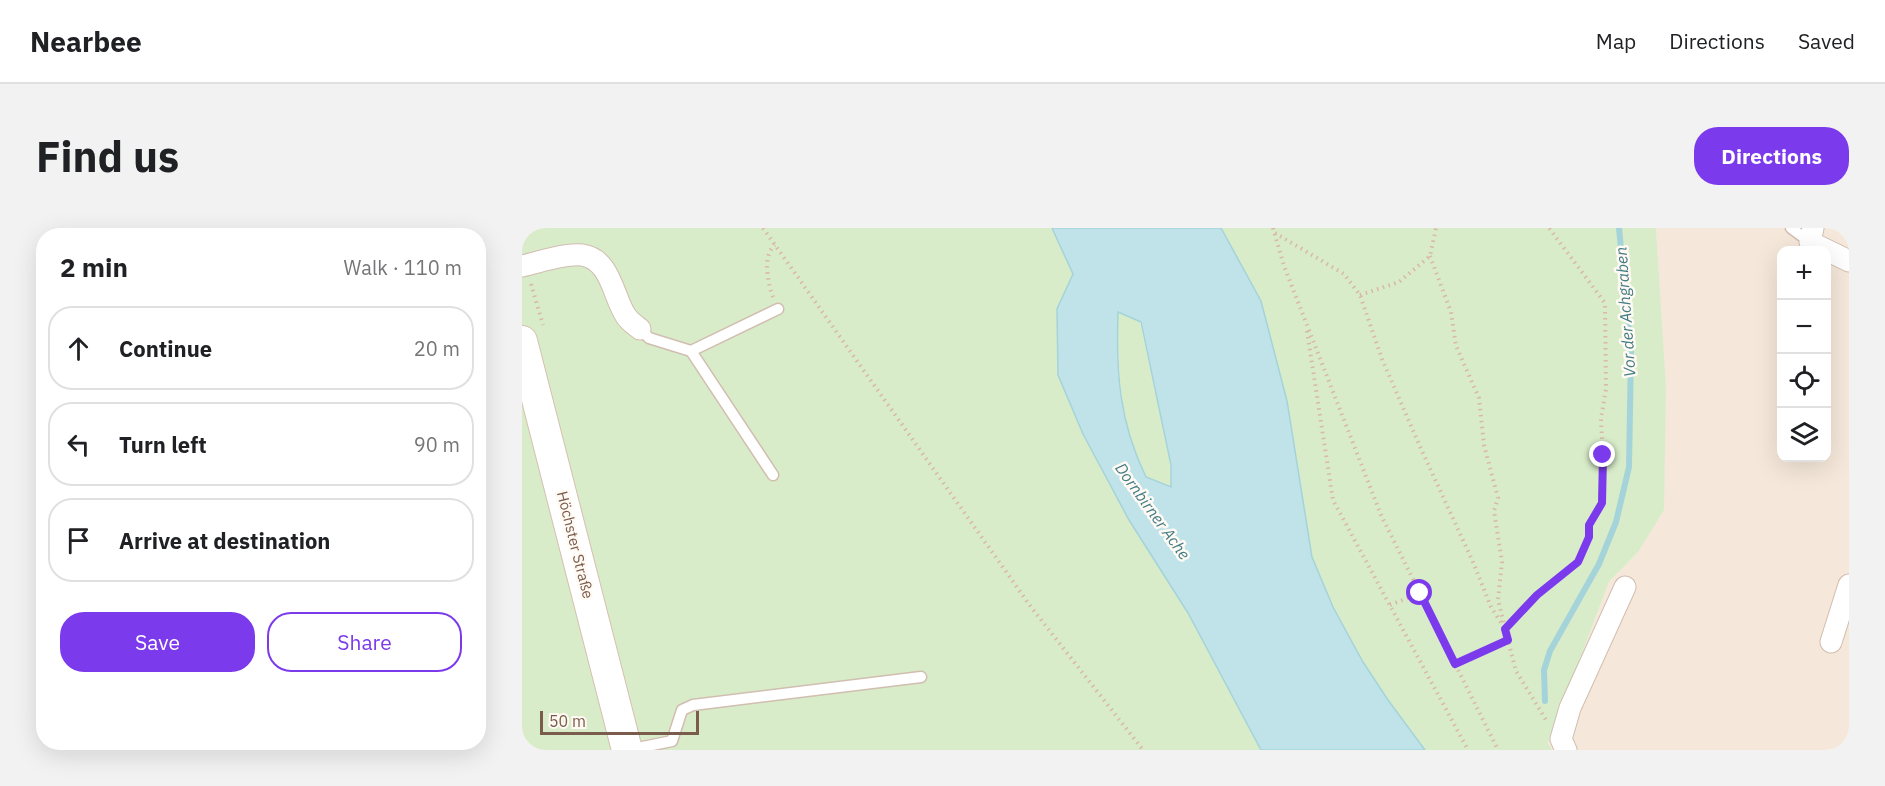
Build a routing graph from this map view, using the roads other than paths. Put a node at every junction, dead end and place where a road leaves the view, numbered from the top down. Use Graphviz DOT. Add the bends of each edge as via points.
graph roads {
  1 [pos="1791,228"];
  2 [pos="1812,235"];
  3 [pos="1849,261"];
  4 [pos="522,266"];
  5 [pos="778,309"];
  6 [pos="640,330"];
  7 [pos="522,340"];
  8 [pos="691,351"];
  9 [pos="773,475"];
  10 [pos="1849,585"];
  11 [pos="1624,587"];
  12 [pos="1831,642"];
  13 [pos="921,677"];
  14 [pos="1563,744"];
  15 [pos="673,746"];
  16 [pos="627,750"];
  1 -- 2 [label="lane"];
  2 -- 3 [label="street"];
  4 -- 6 [label="street" via="569,256 591,258 605,270 626,316"];
  5 -- 8 [label="lane"];
  6 -- 8 [label="lane" via="648,338"];
  7 -- 16 [label="main road, Höchster Straße"];
  8 -- 9 [label="lane"];
  10 -- 12 [label="street"];
  11 -- 14 [label="street" via="1570,708"];
  13 -- 15 [label="lane" via="693,705 682,710"];
  15 -- 16 [label="lane"];
}
